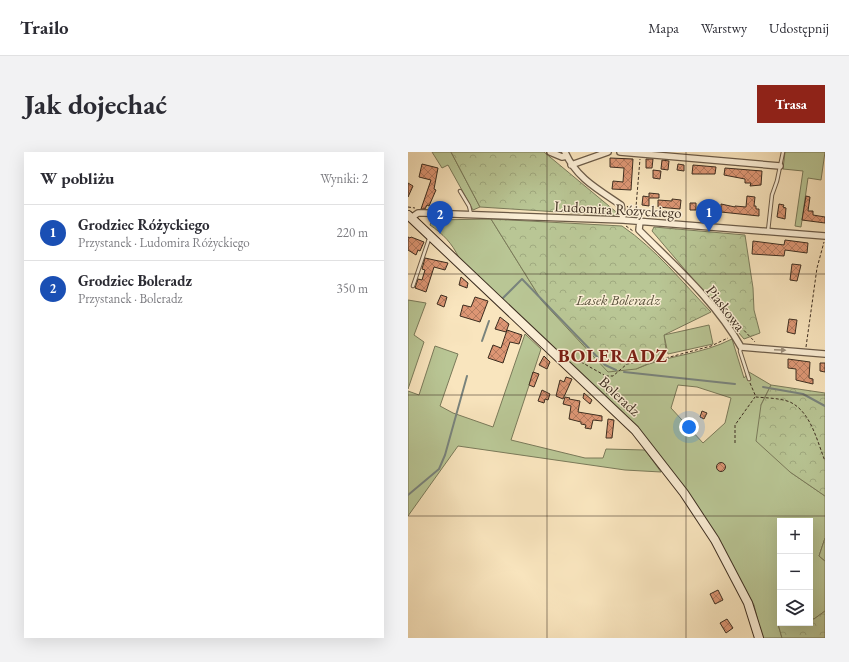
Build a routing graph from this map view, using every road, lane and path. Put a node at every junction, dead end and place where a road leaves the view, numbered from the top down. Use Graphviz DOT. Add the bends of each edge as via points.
graph roads {
  1 [pos="550,152"];
  2 [pos="608,152"];
  3 [pos="620,152"];
  4 [pos="783,152"];
  5 [pos="566,154"];
  6 [pos="640,160"];
  7 [pos="571,165"];
  8 [pos="780,166"];
  9 [pos="460,191"];
  10 [pos="626,204"];
  11 [pos="471,214"];
  12 [pos="409,217"];
  13 [pos="640,221"];
  14 [pos="623,222"];
  15 [pos="768,231"];
  16 [pos="636,233"];
  17 [pos="430,236"];
  18 [pos="825,236"];
  19 [pos="413,286"];
  20 [pos="734,335"];
  21 [pos="741,347"];
  22 [pos="805,352"];
  23 [pos="825,354"];
  24 [pos="581,362"];
  25 [pos="604,376"];
  26 [pos="748,379"];
  27 [pos="756,397"];
  28 [pos="604,401"];
  29 [pos="736,443"];
  30 [pos="825,461"];
  31 [pos="758,638"];
  1 -- 5 [label="street" via="562,157"];
  2 -- 7 [label="street"];
  3 -- 8 [label="street"];
  4 -- 8 [label="lane"];
  5 -- 7 [label="street"];
  6 -- 10 [label="path" via="636,207 631,211"];
  7 -- 14 [label="street" via="581,178 621,205"];
  8 -- 15 [label="lane" via="772,195"];
  9 -- 11 [label="lane"];
  11 -- 12 [label="street, Ludomira Różyckiego" via="418,213"];
  11 -- 14 [label="street, Ludomira Różyckiego"];
  12 -- 17 [label="street, Boleradz"];
  13 -- 14 [label="street, Ludomira Różyckiego"];
  13 -- 15 [label="street, Ludomira Różyckiego"];
  13 -- 20 [label="street, Piaskowa" via="639,230 691,283"];
  14 -- 16 [label="path"];
  15 -- 18 [label="street, Ludomira Różyckiego"];
  17 -- 19 [label="lane"];
  17 -- 28 [label="street, Boleradz"];
  18 -- 22 [label="path" via="817,268"];
  20 -- 21 [label="street, Piaskowa"];
  20 -- 25 [label="path" via="711,346 678,355 627,364 613,376"];
  21 -- 22 [label="street, Piaskowa, one-way"];
  21 -- 26 [label="lane"];
  22 -- 23 [label="street, Piaskowa"];
  24 -- 25 [label="path"];
  25 -- 28 [label="path" via="608,398"];
  26 -- 27 [label="path"];
  27 -- 29 [label="path" via="735,425"];
  27 -- 30 [label="path" via="790,402 801,411 811,424"];
  28 -- 31 [label="street, Boleradz" via="635,430 684,493 715,540 748,603"];
}
